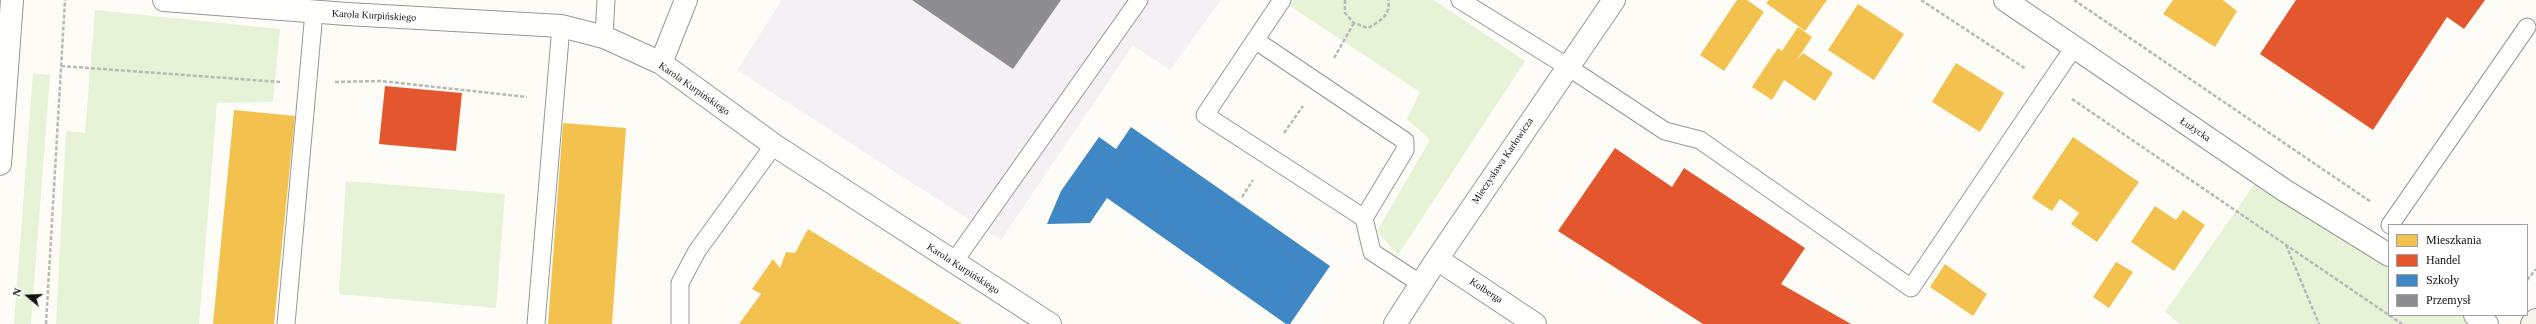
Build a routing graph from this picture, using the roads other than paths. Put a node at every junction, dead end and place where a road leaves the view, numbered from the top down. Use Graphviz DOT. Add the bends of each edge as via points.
graph roads {
  1 [pos="12,0"];
  2 [pos="164,0"];
  3 [pos="606,0"];
  4 [pos="686,0"];
  5 [pos="1139,0"];
  6 [pos="1282,0"];
  7 [pos="1460,0"];
  8 [pos="1614,0"];
  9 [pos="2005,0"];
  10 [pos="348,7"];
  11 [pos="314,12"];
  12 [pos="561,26"];
  13 [pos="2527,27"];
  14 [pos="604,37"];
  15 [pos="1255,40"];
  16 [pos="2074,47"];
  17 [pos="660,64"];
  18 [pos="1568,66"];
  19 [pos="774,146"];
  20 [pos="0,164"];
  21 [pos="1364,218"];
  22 [pos="2391,223"];
  23 [pos="2388,233"];
  24 [pos="2383,250"];
  25 [pos="1436,259"];
  26 [pos="954,263"];
  27 [pos="1421,284"];
  28 [pos="2476,316"];
  29 [pos="2536,320"];
  30 [pos="286,324"];
  31 [pos="536,324"];
  32 [pos="680,324"];
  33 [pos="1050,324"];
  34 [pos="1395,324"];
  35 [pos="1535,324"];
  36 [pos="2487,324"];
  37 [pos="2532,324"];
  1 -- 20 [label="street"];
  2 -- 11 [label="street, Karola Kurpińskiego"];
  3 -- 14 [label="lane"];
  4 -- 17 [label="street"];
  5 -- 26 [label="lane"];
  6 -- 15 [label="lane"];
  7 -- 18 [label="lane"];
  8 -- 18 [label="street, Mieczysława Karłowicza"];
  9 -- 16 [label="street, Łużycka"];
  10 -- 11 [label="street, Karola Kurpińskiego"];
  10 -- 12 [label="street, Karola Kurpińskiego"];
  11 -- 30 [label="lane"];
  12 -- 14 [label="street, Karola Kurpińskiego"];
  12 -- 31 [label="lane"];
  13 -- 22 [label="lane"];
  14 -- 17 [label="street, Karola Kurpińskiego"];
  15 -- 21 [label="lane" via="1405,141 1405,150"];
  15 -- 21 [label="lane" via="1205,115"];
  16 -- 18 [label="lane" via="1911,288 1700,140 1665,131"];
  16 -- 24 [label="street, Łużycka" via="2284,190"];
  17 -- 19 [label="street, Karola Kurpińskiego"];
  18 -- 25 [label="street, Mieczysława Karłowicza"];
  19 -- 26 [label="street, Karola Kurpińskiego"];
  19 -- 32 [label="lane" via="697,251 680,283"];
  21 -- 27 [label="lane" via="1372,252"];
  23 -- 24 [label="lane"];
  25 -- 27 [label="street, Mieczysława Karłowicza"];
  25 -- 35 [label="street, Kolberga"];
  26 -- 33 [label="street, Karola Kurpińskiego"];
  27 -- 34 [label="street, Mieczysława Karłowicza"];
  28 -- 36 [label="street"];
  29 -- 37 [label="main road"];
}
